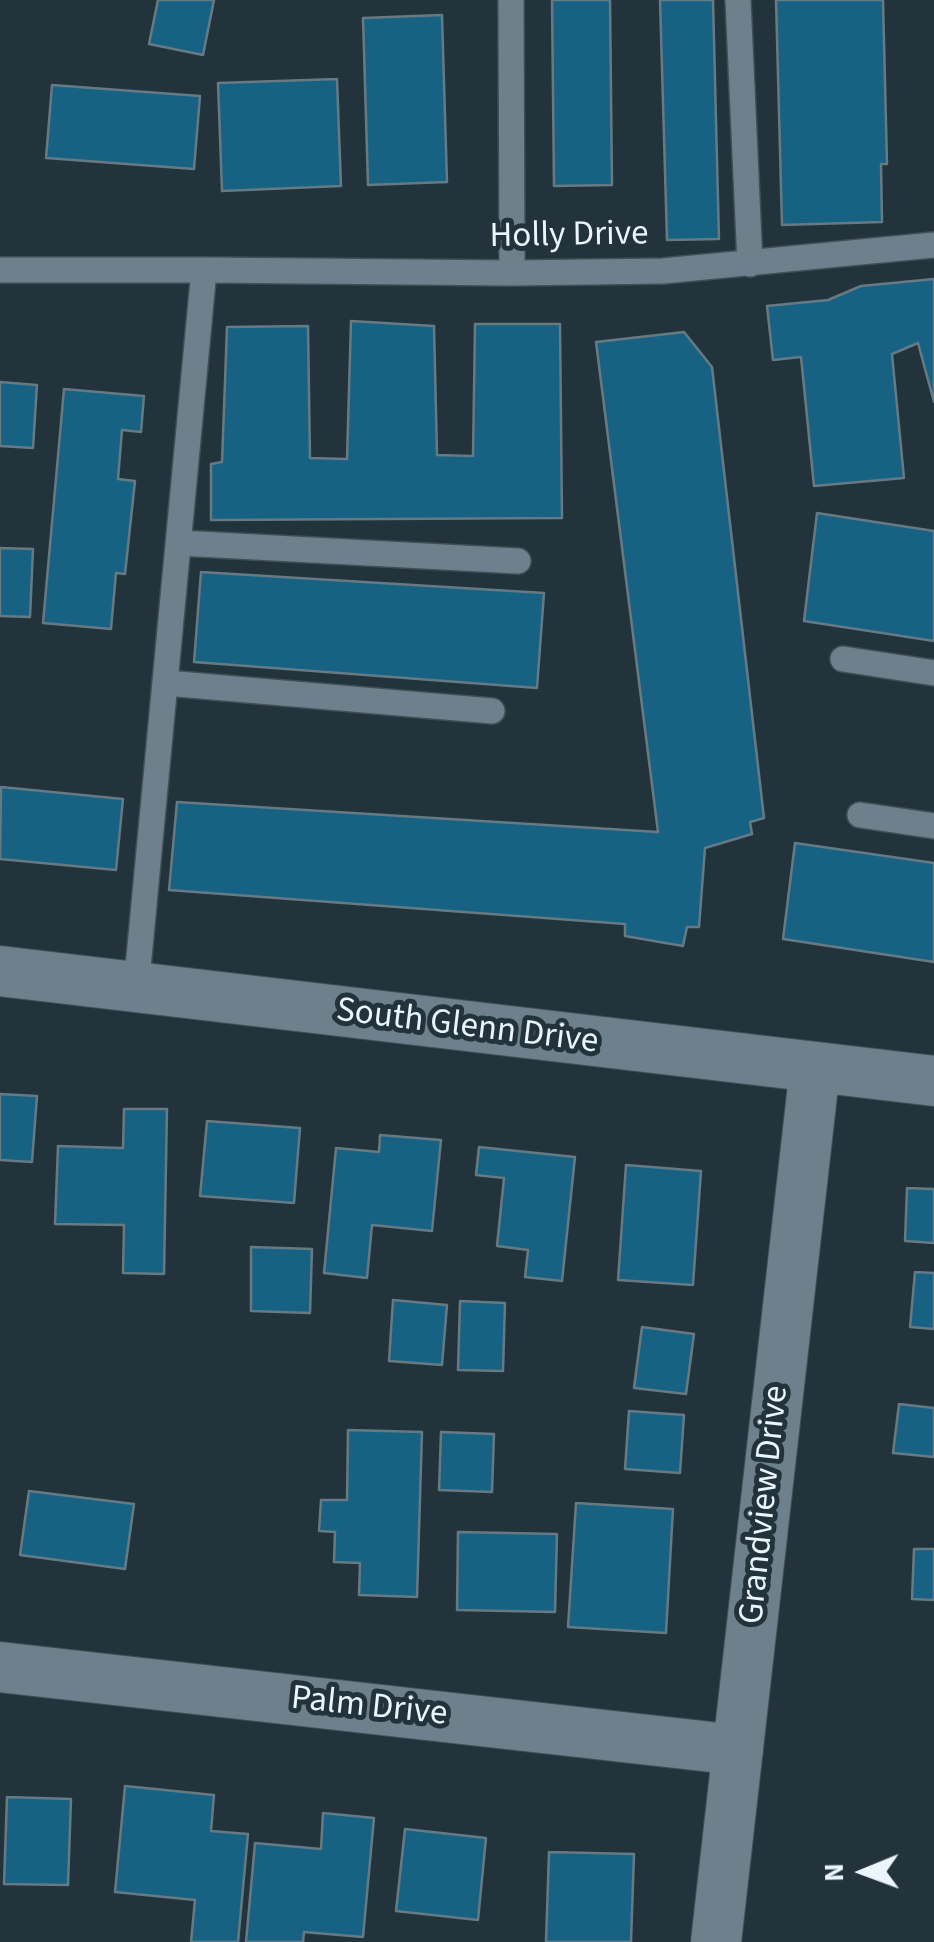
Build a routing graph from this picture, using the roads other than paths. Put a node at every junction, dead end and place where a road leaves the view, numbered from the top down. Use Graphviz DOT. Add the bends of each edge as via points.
graph roads {
  1 [pos="511,0"];
  2 [pos="738,0"];
  3 [pos="934,245"];
  4 [pos="750,264"];
  5 [pos="0,270"];
  6 [pos="204,270"];
  7 [pos="512,273"];
  8 [pos="180,542"];
  9 [pos="518,561"];
  10 [pos="843,659"];
  11 [pos="934,672"];
  12 [pos="166,684"];
  13 [pos="492,711"];
  14 [pos="860,816"];
  15 [pos="934,826"];
  16 [pos="0,971"];
  17 [pos="136,989"];
  18 [pos="815,1068"];
  19 [pos="934,1081"];
  20 [pos="0,1666"];
  21 [pos="738,1750"];
  22 [pos="716,1942"];
  1 -- 7 [label="lane"];
  2 -- 4 [label="lane"];
  3 -- 4 [label="lane, Holly Drive"];
  4 -- 7 [label="lane, Holly Drive"];
  5 -- 6 [label="lane, Holly Drive"];
  6 -- 7 [label="lane, Holly Drive"];
  6 -- 8 [label="lane"];
  8 -- 9 [label="lane"];
  8 -- 12 [label="lane"];
  10 -- 11 [label="lane"];
  12 -- 13 [label="lane"];
  12 -- 17 [label="lane"];
  14 -- 15 [label="lane"];
  16 -- 17 [label="street, South Glenn Drive"];
  17 -- 18 [label="street, South Glenn Drive"];
  18 -- 19 [label="street, South Glenn Drive"];
  18 -- 21 [label="street, Grandview Drive"];
  20 -- 21 [label="street, Palm Drive"];
  21 -- 22 [label="street, Grandview Drive"];
}
